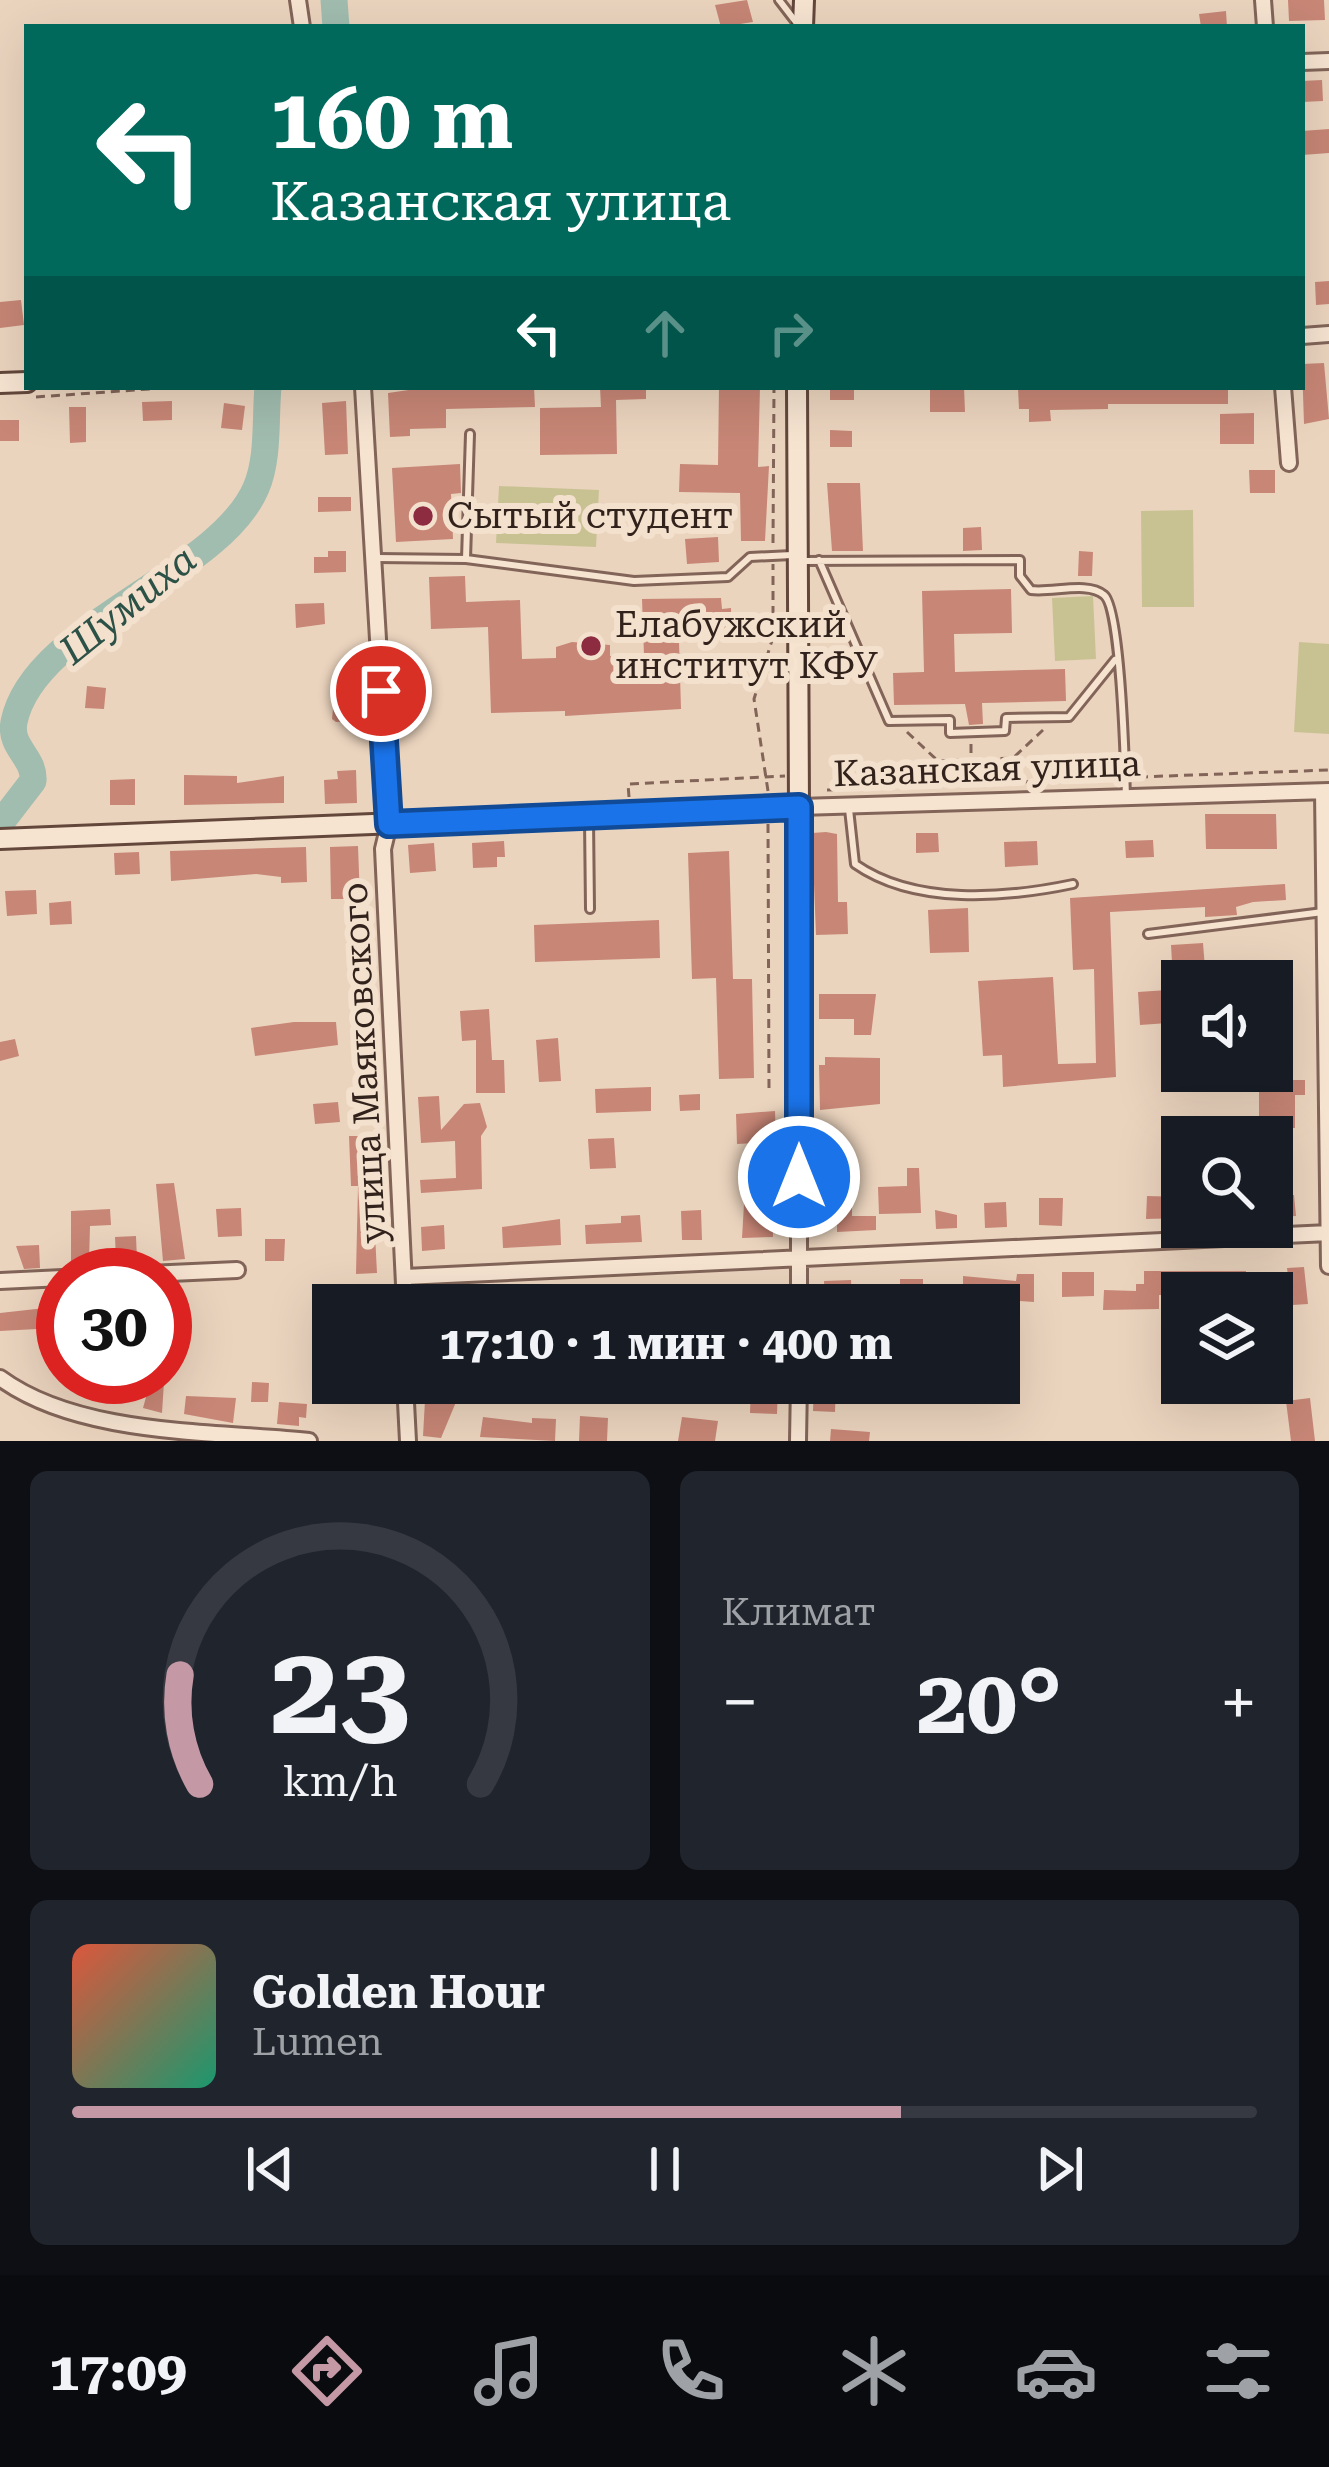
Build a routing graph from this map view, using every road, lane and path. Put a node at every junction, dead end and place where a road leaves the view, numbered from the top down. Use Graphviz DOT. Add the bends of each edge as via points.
graph roads {
  1 [pos="779,0"];
  2 [pos="799,24"];
  3 [pos="0,383"];
  4 [pos="114,390"];
  5 [pos="363,390"];
  6 [pos="774,390"];
  7 [pos="797,390"];
  8 [pos="1283,390"];
  9 [pos="23,391"];
  10 [pos="470,434"];
  11 [pos="1289,464"];
  12 [pos="773,555"];
  13 [pos="374,558"];
  14 [pos="798,558"];
  15 [pos="466,559"];
  16 [pos="819,560"];
  17 [pos="1118,657"];
  18 [pos="1058,717"];
  19 [pos="894,720"];
  20 [pos="970,732"];
  21 [pos="971,760"];
  22 [pos="1329,770"];
  23 [pos="799,775"];
  24 [pos="1126,778"];
  25 [pos="768,779"];
  26 [pos="971,784"];
  27 [pos="1326,792"];
  28 [pos="1126,797"];
  29 [pos="849,806"];
  30 [pos="799,807"];
  31 [pos="768,808"];
  32 [pos="629,814"];
  33 [pos="590,816"];
  34 [pos="389,824"];
  35 [pos="0,839"];
  36 [pos="1073,884"];
  37 [pos="590,909"];
  38 [pos="1324,911"];
  39 [pos="1148,934"];
  40 [pos="1327,986"];
  41 [pos="769,1092"];
  42 [pos="1328,1233"];
  43 [pos="800,1261"];
  44 [pos="1329,1266"];
  45 [pos="237,1270"];
  46 [pos="192,1272"];
  47 [pos="405,1277"];
  48 [pos="36,1279"];
  49 [pos="0,1281"];
  50 [pos="405,1284"];
  51 [pos="799,1284"];
  52 [pos="0,1378"];
  53 [pos="406,1404"];
  54 [pos="799,1404"];
  55 [pos="308,1441"];
  56 [pos="408,1441"];
  57 [pos="798,1441"];
  1 -- 2 [label="lane"];
  3 -- 9 [label="street"];
  4 -- 9 [label="path"];
  5 -- 13 [label="street, улица Маяковского"];
  6 -- 12 [label="path"];
  7 -- 14 [label="street"];
  8 -- 11 [label="street"];
  10 -- 15 [label="lane"];
  12 -- 14 [label="lane"];
  12 -- 15 [label="lane" via="750,557 728,577 634,581"];
  12 -- 25 [label="path" via="773,638 754,699"];
  13 -- 15 [label="lane"];
  13 -- 34 [label="street, улица Маяковского"];
  14 -- 16 [label="lane"];
  14 -- 23 [label="street"];
  16 -- 17 [label="lane" via="1020,560 1031,590 1105,595"];
  16 -- 19 [label="lane"];
  17 -- 18 [label="lane" via="1069,717"];
  17 -- 24 [label="lane"];
  18 -- 20 [label="lane" via="1006,718 1005,731"];
  18 -- 21 [label="path" via="1013,758"];
  19 -- 20 [label="lane" via="950,720 950,733"];
  19 -- 21 [label="path" via="938,761"];
  20 -- 21 [label="path"];
  21 -- 26 [label="path"];
  22 -- 24 [label="path"];
  23 -- 25 [label="path"];
  23 -- 26 [label="path" via="818,790"];
  23 -- 30 [label="street"];
  24 -- 26 [label="path"];
  24 -- 28 [label="lane"];
  25 -- 31 [label="path"];
  25 -- 32 [label="path" via="628,784"];
  27 -- 28 [label="street, Казанская улица"];
  27 -- 38 [label="street"];
  28 -- 29 [label="street, Казанская улица"];
  29 -- 30 [label="street, Казанская улица"];
  29 -- 36 [label="lane" via="855,864 888,880 1006,898"];
  30 -- 31 [label="street, Казанская улица"];
  30 -- 43 [label="street"];
  31 -- 32 [label="street, Казанская улица"];
  31 -- 41 [label="path"];
  32 -- 33 [label="street, Казанская улица"];
  33 -- 34 [label="street, Казанская улица"];
  33 -- 37 [label="lane"];
  34 -- 35 [label="street, Казанская улица"];
  34 -- 47 [label="street, улица Маяковского" via="383,849"];
  38 -- 39 [label="lane"];
  38 -- 40 [label="street"];
  40 -- 42 [label="street"];
  42 -- 43 [label="street"];
  42 -- 44 [label="street"];
  43 -- 47 [label="street"];
  43 -- 51 [label="street"];
  45 -- 46 [label="street"];
  47 -- 50 [label="street, улица Маяковского"];
  48 -- 49 [label="street"];
  52 -- 55 [label="street" via="76,1416"];
  53 -- 56 [label="street"];
  54 -- 57 [label="street"];
}
